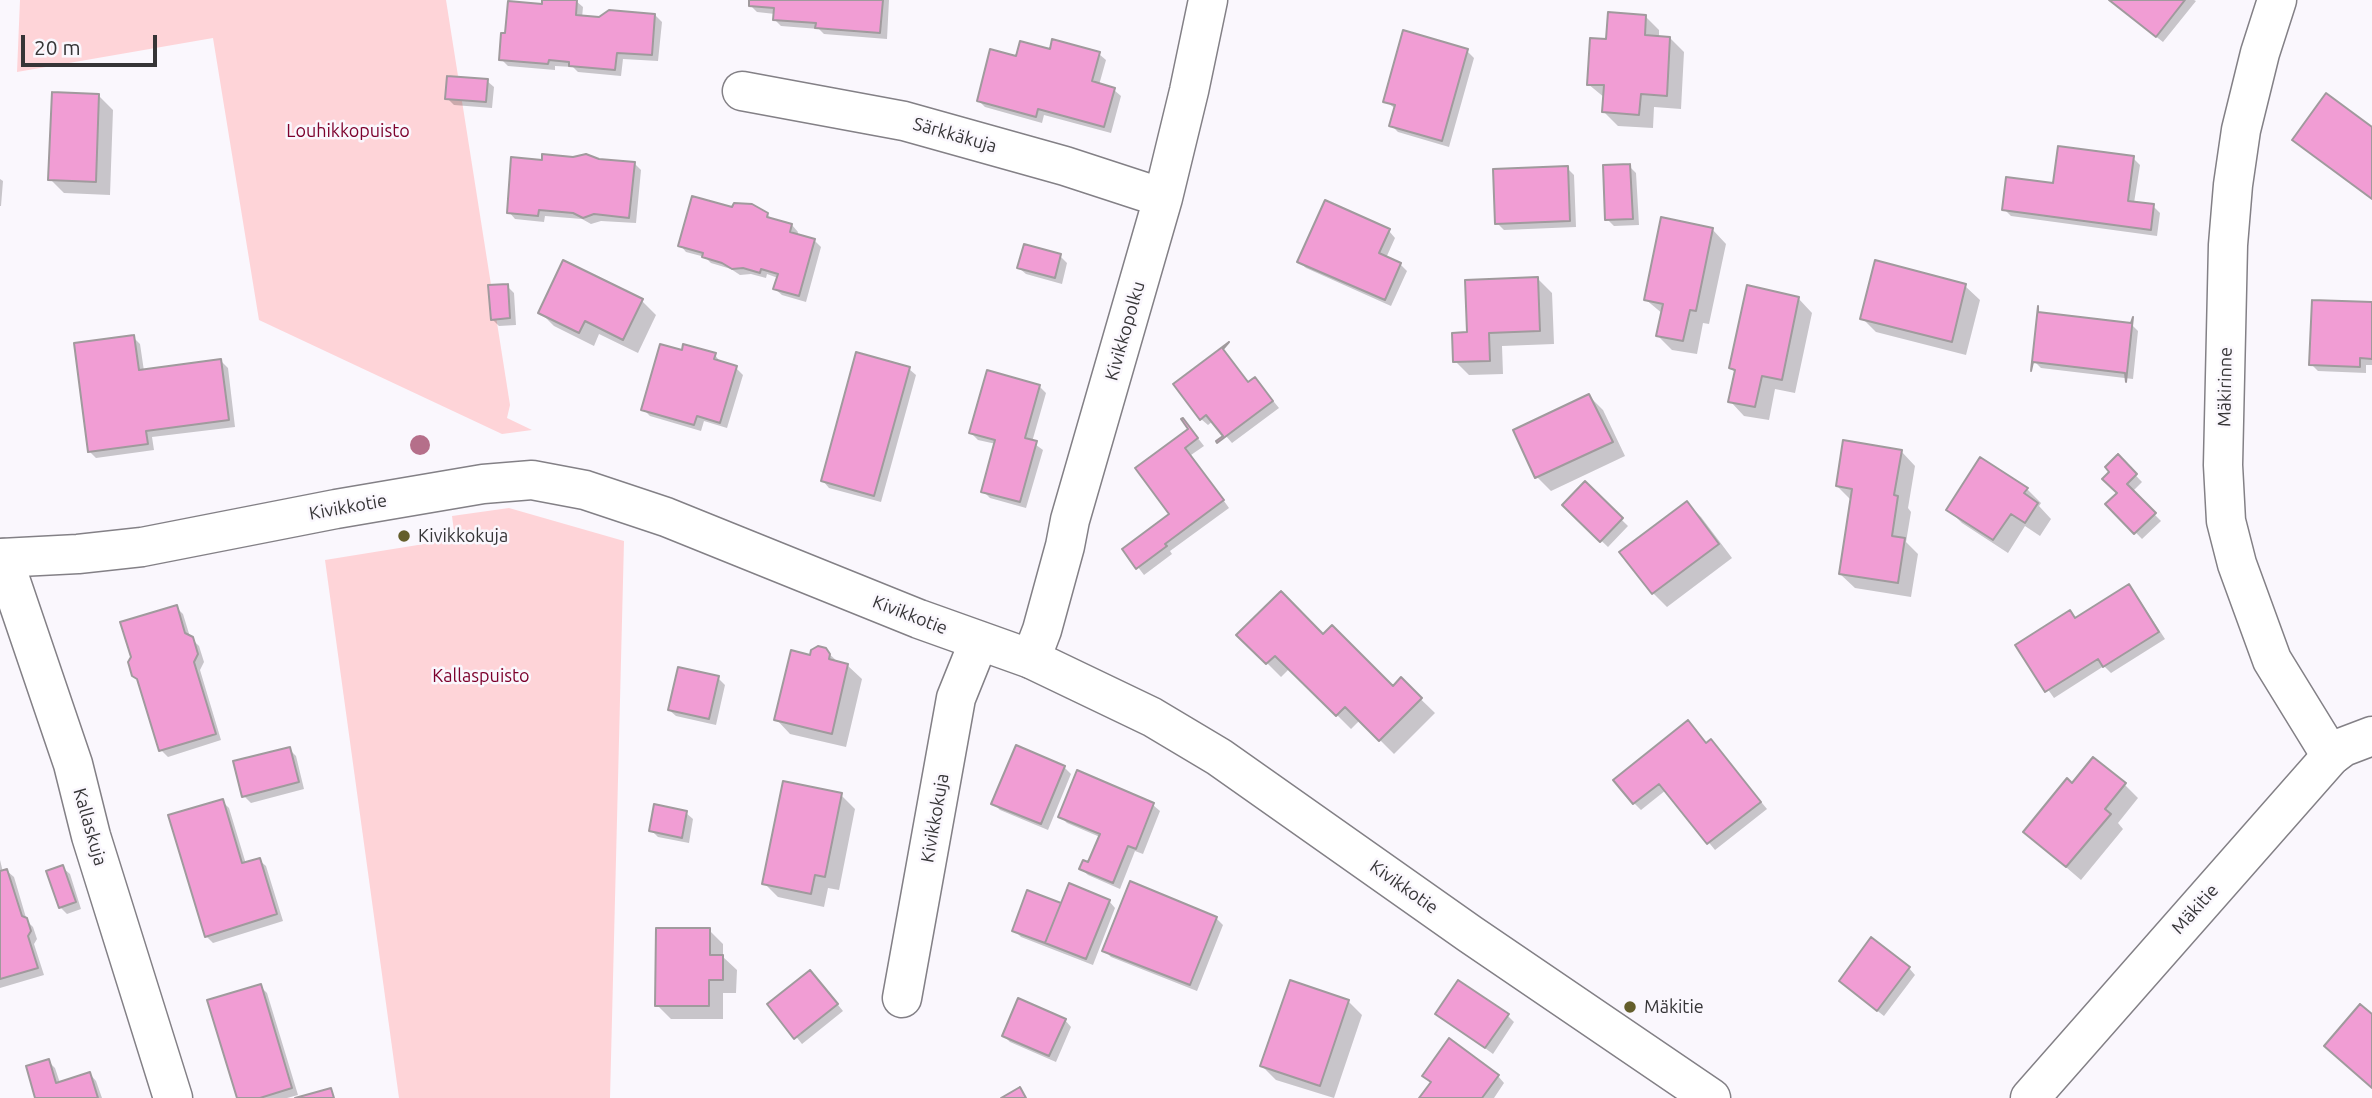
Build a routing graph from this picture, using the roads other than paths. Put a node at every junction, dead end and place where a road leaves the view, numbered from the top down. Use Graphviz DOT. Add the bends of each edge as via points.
graph roads {
  1 [pos="1208,0"];
  2 [pos="2277,0"];
  3 [pos="742,90"];
  4 [pos="1163,198"];
  5 [pos="2,558"];
  6 [pos="979,641"];
  7 [pos="1031,659"];
  8 [pos="2372,736"];
  9 [pos="2331,756"];
  10 [pos="902,998"];
  11 [pos="173,1098"];
  12 [pos="1711,1098"];
  13 [pos="2030,1098"];
  1 -- 4 [label="street, Kivikkopolku"];
  2 -- 9 [label="street, Mäkirinne" via="2241,130 2233,185 2223,465 2226,521 2273,660"];
  3 -- 4 [label="street, Särkkäkuja" via="904,121"];
  4 -- 7 [label="street, Kivikkopolku"];
  5 -- 6 [label="street, Kivikkotie" via="142,547 336,509 532,480 585,490 666,517"];
  5 -- 11 [label="street, Kallaskuja" via="73,764"];
  6 -- 7 [label="street, Kivikkotie"];
  6 -- 10 [label="street, Kivikkokuja" via="957,698"];
  7 -- 12 [label="street, Kivikkotie" via="1153,717 1219,757"];
  8 -- 9 [label="street, Mäkitie"];
  9 -- 13 [label="street, Mäkitie"];
}
